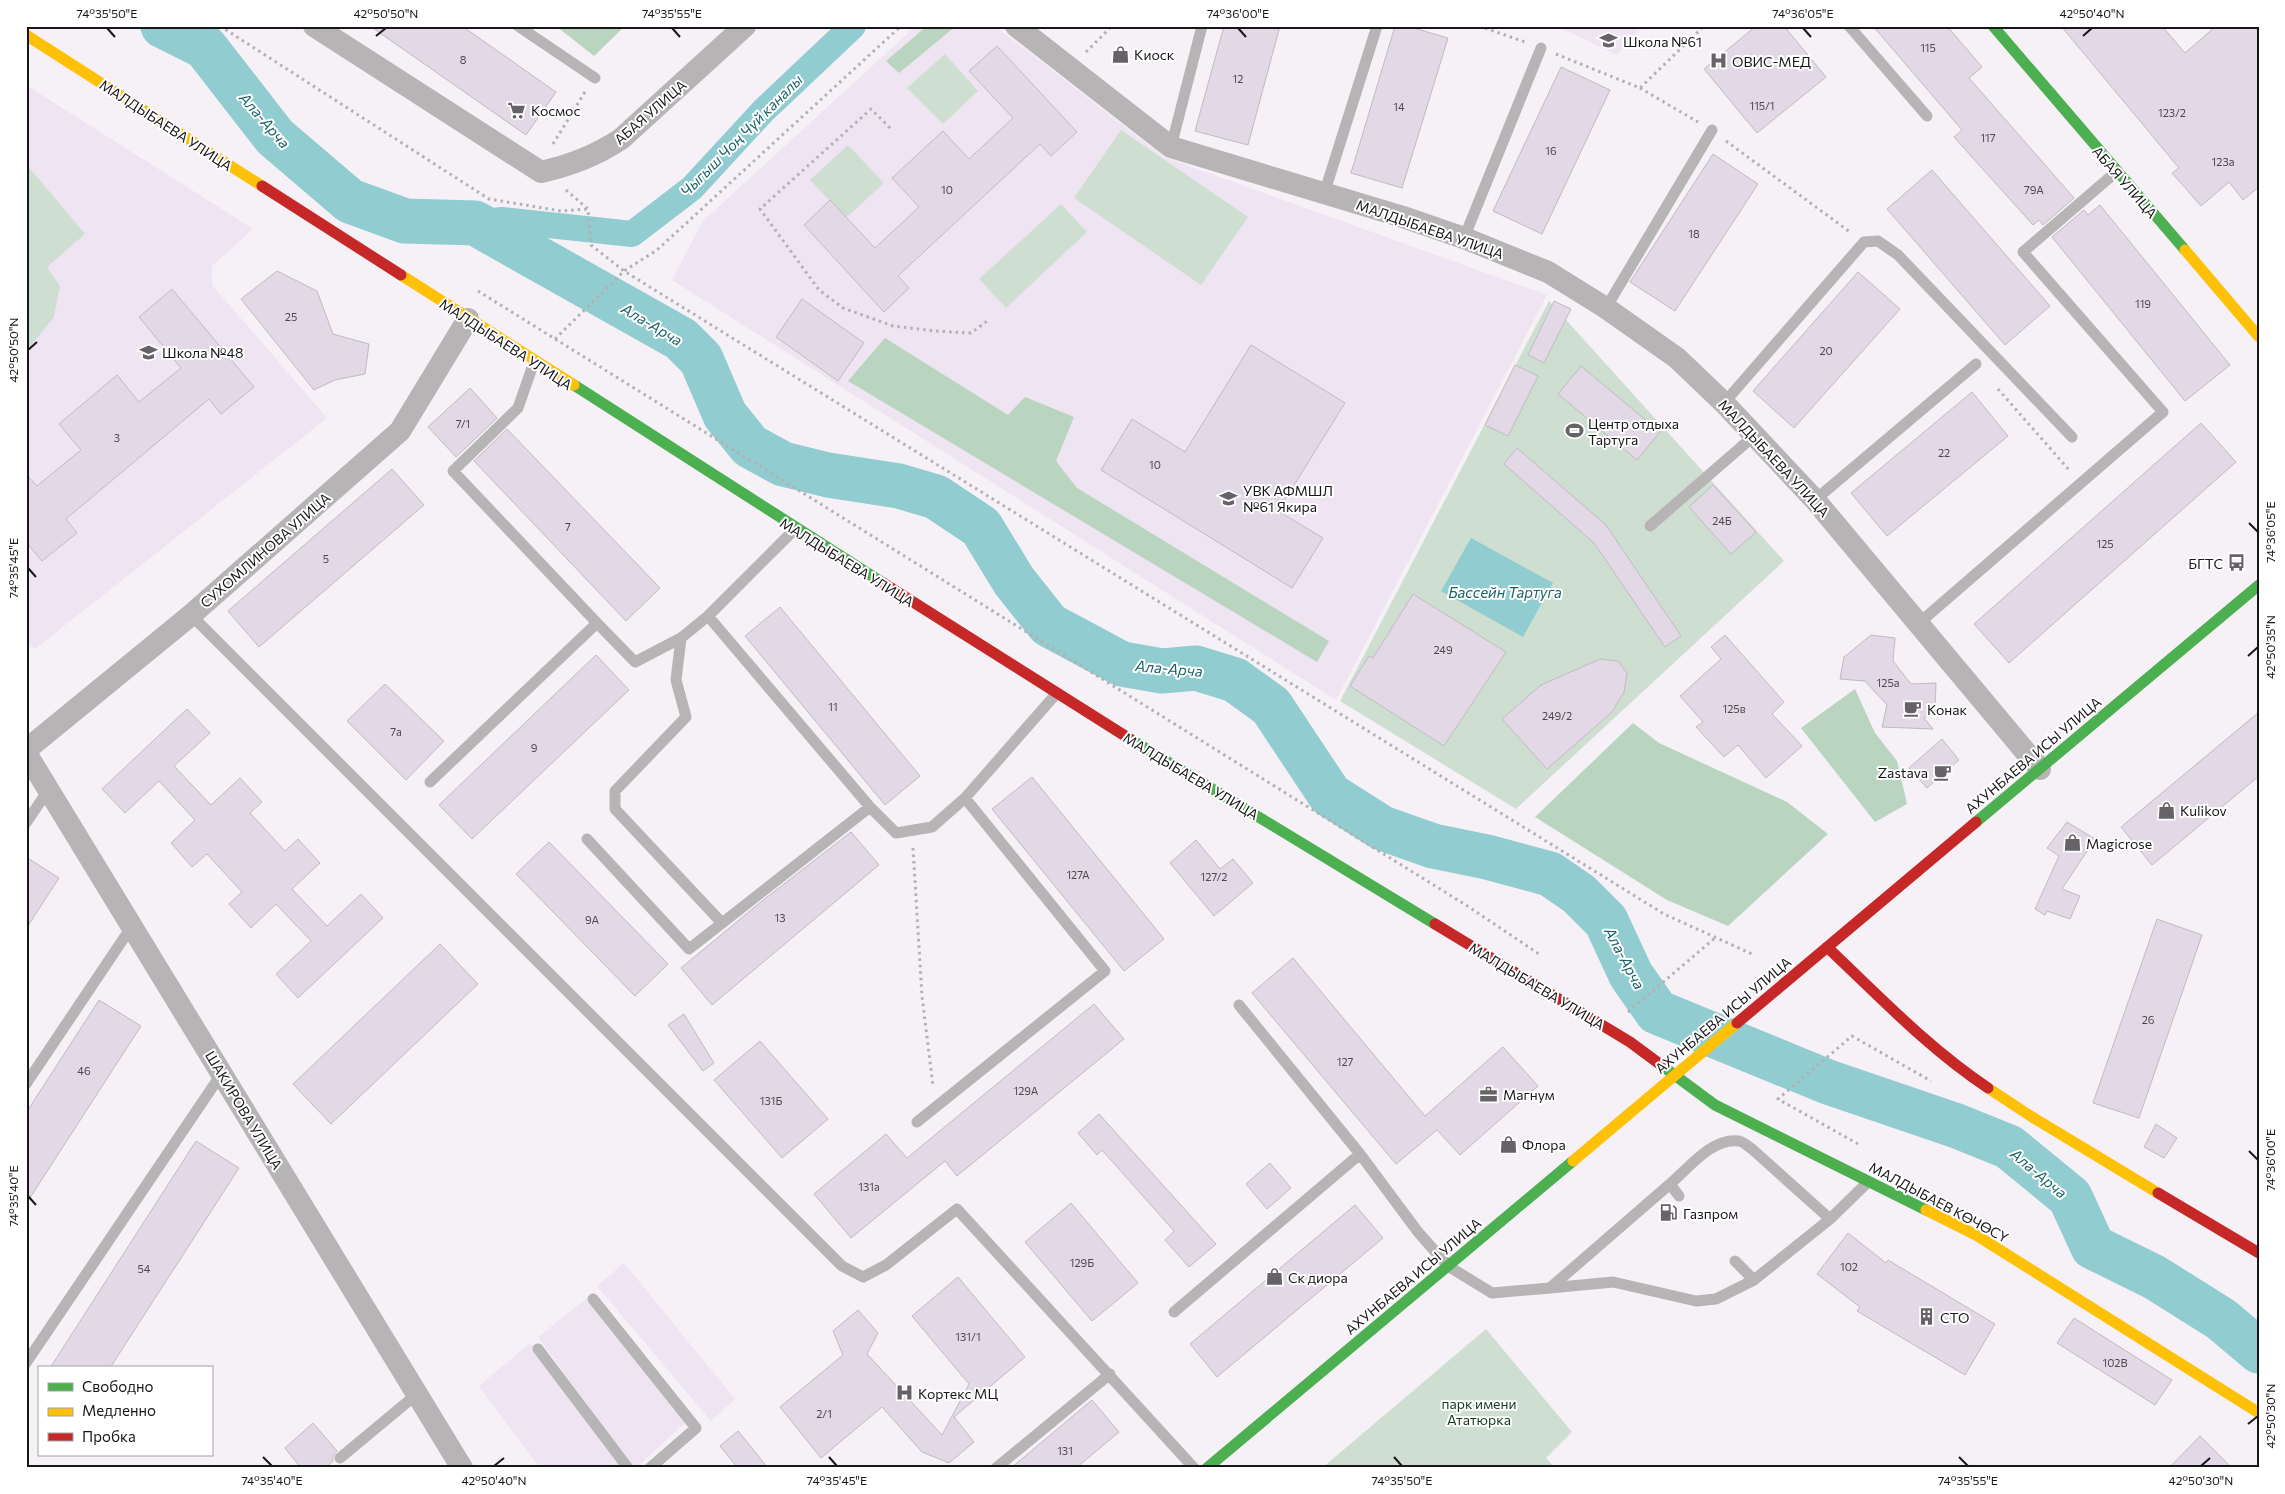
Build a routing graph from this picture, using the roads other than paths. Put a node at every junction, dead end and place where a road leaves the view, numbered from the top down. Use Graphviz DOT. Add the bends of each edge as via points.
graph roads {
  1 [pos="314,26"];
  2 [pos="518,26"];
  3 [pos="745,26"];
  4 [pos="1016,26"];
  5 [pos="1202,26"];
  6 [pos="1377,26"];
  7 [pos="1849,26"];
  8 [pos="1993,26"];
  9 [pos="26,36"];
  10 [pos="1541,48"];
  11 [pos="594,78"];
  12 [pos="1927,116"];
  13 [pos="1712,130"];
  14 [pos="1171,147"];
  15 [pos="2116,172"];
  16 [pos="1324,194"];
  17 [pos="1464,238"];
  18 [pos="1606,308"];
  19 [pos="468,319"];
  20 [pos="2259,337"];
  21 [pos="534,362"];
  22 [pos="1976,364"];
  23 [pos="1724,403"];
  24 [pos="1755,436"];
  25 [pos="2072,437"];
  26 [pos="1815,500"];
  27 [pos="1650,526"];
  28 [pos="795,528"];
  29 [pos="2259,586"];
  30 [pos="191,615"];
  31 [pos="708,616"];
  32 [pos="597,623"];
  33 [pos="1918,624"];
  34 [pos="681,638"];
  35 [pos="1056,694"];
  36 [pos="26,751"];
  37 [pos="2040,769"];
  38 [pos="430,782"];
  39 [pos="49,790"];
  40 [pos="964,798"];
  41 [pos="870,807"];
  42 [pos="26,823"];
  43 [pos="587,840"];
  44 [pos="722,923"];
  45 [pos="132,926"];
  46 [pos="1827,948"];
  47 [pos="1239,1006"];
  48 [pos="222,1074"];
  49 [pos="1677,1075"];
  50 [pos="26,1084"];
  51 [pos="917,1122"];
  52 [pos="1360,1154"];
  53 [pos="1868,1182"];
  54 [pos="1670,1184"];
  55 [pos="1678,1196"];
  56 [pos="1830,1219"];
  57 [pos="2259,1253"];
  58 [pos="1735,1261"];
  59 [pos="1448,1266"];
  60 [pos="1754,1280"];
  61 [pos="1550,1288"];
  62 [pos="593,1298"];
  63 [pos="1174,1312"];
  64 [pos="538,1349"];
  65 [pos="26,1363"];
  66 [pos="1110,1374"];
  67 [pos="417,1394"];
  68 [pos="2259,1414"];
  69 [pos="340,1458"];
  70 [pos="462,1468"];
  71 [pos="628,1468"];
  72 [pos="650,1468"];
  73 [pos="996,1468"];
  74 [pos="1194,1468"];
  75 [pos="1207,1468"];
  1 -- 3 [label="street, АБАЯ УЛИЦА" via="541,172 574,164 622,140"];
  2 -- 11 [label="lane"];
  4 -- 14 [label="street, МАЛДЫБАЕВА УЛИЦА"];
  5 -- 14 [label="lane"];
  6 -- 16 [label="lane"];
  7 -- 12 [label="lane"];
  8 -- 15 [label="street, АБАЯ УЛИЦА"];
  9 -- 19 [label="street, МАЛДЫБАЕВА УЛИЦА"];
  10 -- 17 [label="lane"];
  13 -- 18 [label="lane"];
  14 -- 16 [label="street, МАЛДЫБАЕВА УЛИЦА"];
  15 -- 20 [label="street, АБАЯ УЛИЦА"];
  15 -- 33 [label="lane" via="2023,252 2164,412"];
  16 -- 17 [label="street, МАЛДЫБАЕВА УЛИЦА"];
  17 -- 18 [label="street, МАЛДЫБАЕВА УЛИЦА" via="1548,272"];
  18 -- 23 [label="street, МАЛДЫБАЕВА УЛИЦА" via="1677,358"];
  19 -- 21 [label="street, МАЛДЫБАЕВА УЛИЦА"];
  19 -- 30 [label="street, СУХОМЛИНОВА УЛИЦА" via="400,431"];
  21 -- 28 [label="street, МАЛДЫБАЕВА УЛИЦА"];
  21 -- 32 [label="lane" via="518,408 453,471"];
  22 -- 26 [label="lane"];
  23 -- 24 [label="street, МАЛДЫБАЕВА УЛИЦА"];
  23 -- 25 [label="lane" via="1864,242 1878,241 1898,255"];
  24 -- 26 [label="street, МАЛДЫБАЕВА УЛИЦА"];
  24 -- 27 [label="lane"];
  26 -- 33 [label="street, МАЛДЫБАЕВА УЛИЦА"];
  28 -- 31 [label="lane"];
  28 -- 35 [label="street, МАЛДЫБАЕВА УЛИЦА"];
  29 -- 37 [label="street, АХУНБАЕВА ИСЫ УЛИЦА"];
  30 -- 36 [label="street, СУХОМЛИНОВА УЛИЦА"];
  30 -- 66 [label="lane" via="842,1266 863,1277 886,1265 957,1209"];
  31 -- 34 [label="lane"];
  31 -- 41 [label="lane"];
  32 -- 34 [label="lane" via="636,662"];
  32 -- 38 [label="lane"];
  33 -- 37 [label="street, МАЛДЫБАЕВА УЛИЦА"];
  34 -- 44 [label="lane" via="676,680 686,717 615,791 615,809"];
  35 -- 40 [label="lane"];
  35 -- 49 [label="street, МАЛДЫБАЕВА УЛИЦА" via="1630,1042"];
  36 -- 39 [label="street, ШАКИРОВА УЛИЦА"];
  37 -- 46 [label="street, АХУНБАЕВА ИСЫ УЛИЦА"];
  39 -- 42 [label="lane"];
  39 -- 45 [label="street, ШАКИРОВА УЛИЦА"];
  40 -- 41 [label="lane" via="932,827 896,833"];
  40 -- 51 [label="lane" via="1105,971"];
  41 -- 44 [label="lane"];
  43 -- 44 [label="lane" via="689,948"];
  45 -- 48 [label="street, ШАКИРОВА УЛИЦА"];
  45 -- 50 [label="lane"];
  46 -- 49 [label="street, АХУНБАЕВА ИСЫ УЛИЦА"];
  46 -- 57 [label="street" via="1926,1041 1963,1071 2029,1115"];
  47 -- 52 [label="lane"];
  48 -- 65 [label="lane"];
  48 -- 67 [label="street, ШАКИРОВА УЛИЦА"];
  49 -- 53 [label="street, МАЛДЫБАЕВ КӨЧӨСҮ" via="1715,1105"];
  49 -- 59 [label="street, АХУНБАЕВА ИСЫ УЛИЦА"];
  52 -- 59 [label="lane" via="1418,1232"];
  52 -- 63 [label="lane"];
  53 -- 56 [label="lane"];
  53 -- 68 [label="street, МАЛДЫБАЕВ КӨЧӨСҮ" via="1976,1235"];
  54 -- 55 [label="lane"];
  54 -- 56 [label="lane" via="1713,1146 1740,1141"];
  54 -- 61 [label="lane"];
  56 -- 60 [label="lane"];
  58 -- 60 [label="lane"];
  59 -- 61 [label="lane" via="1492,1293"];
  59 -- 75 [label="street, АХУНБАЕВА ИСЫ УЛИЦА"];
  60 -- 61 [label="lane" via="1716,1299 1696,1301 1613,1282"];
  62 -- 72 [label="lane" via="696,1428"];
  64 -- 71 [label="lane"];
  66 -- 73 [label="lane"];
  66 -- 74 [label="lane"];
  67 -- 69 [label="lane"];
  67 -- 70 [label="street, ШАКИРОВА УЛИЦА"];
}
